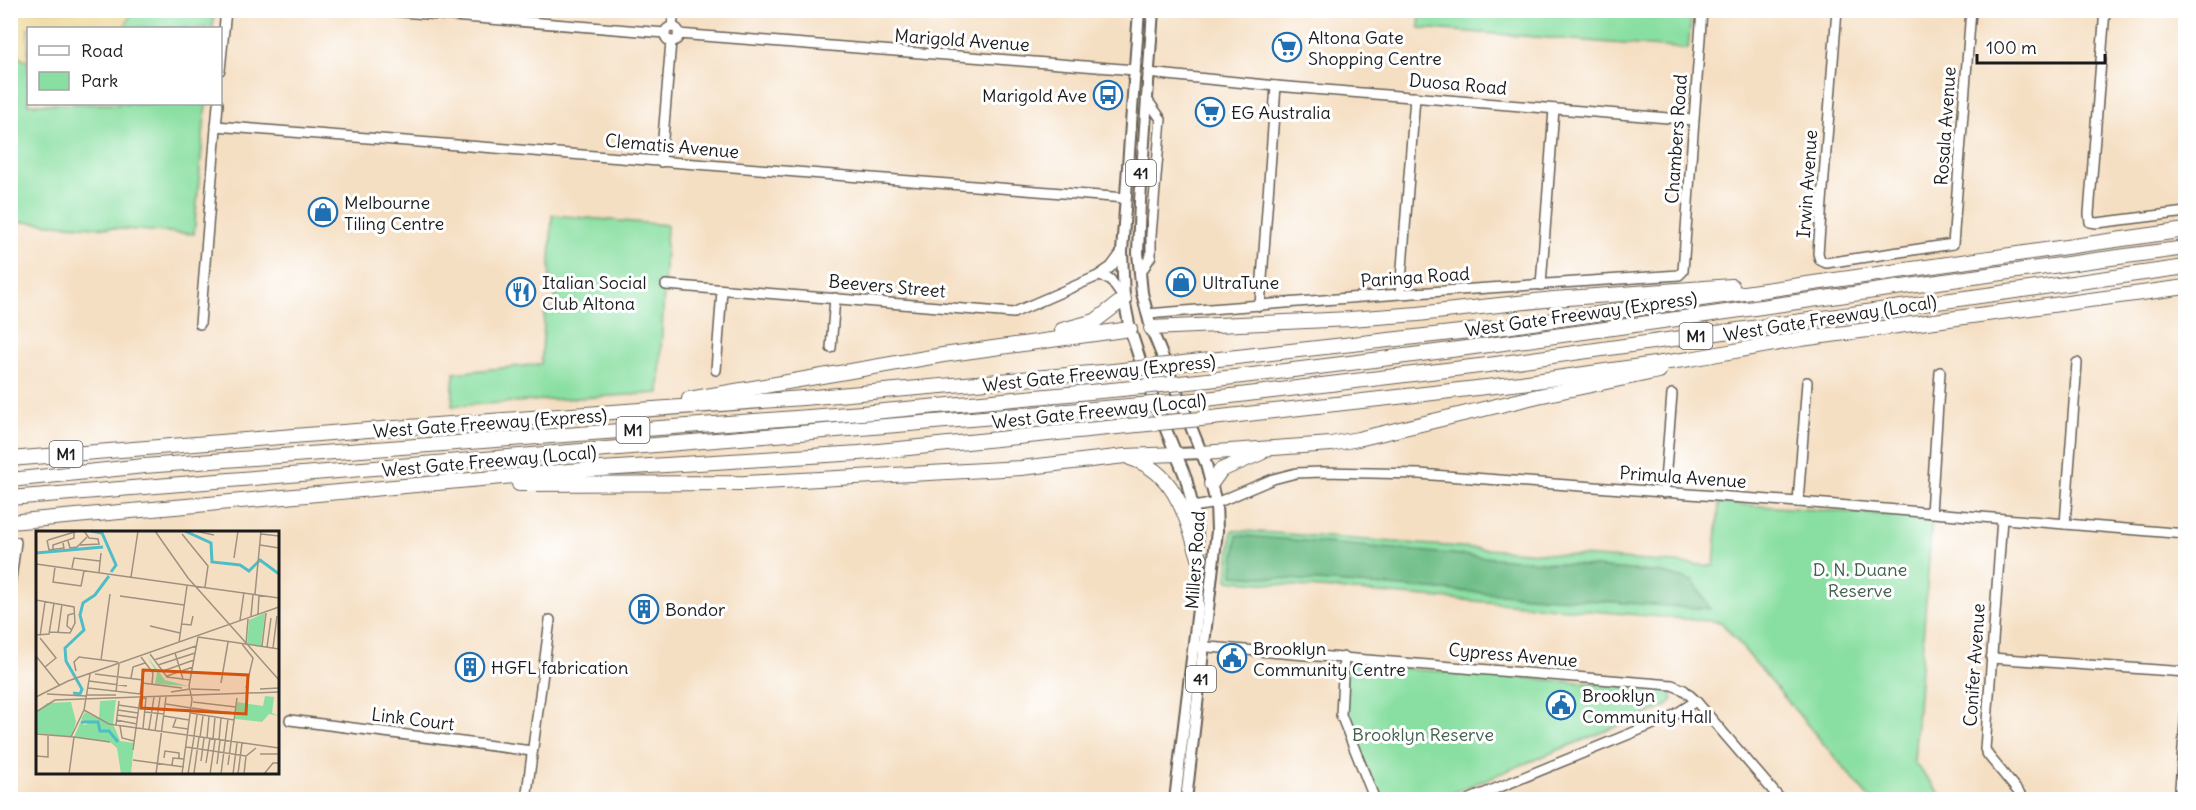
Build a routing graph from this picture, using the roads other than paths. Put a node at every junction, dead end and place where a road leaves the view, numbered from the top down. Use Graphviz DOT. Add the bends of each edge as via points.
graph roads {
  1 [pos="225,10"];
  2 [pos="378,10"];
  3 [pos="674,10"];
  4 [pos="1139,10"];
  5 [pos="1153,10"];
  6 [pos="1702,10"];
  7 [pos="1837,10"];
  8 [pos="1971,10"];
  9 [pos="2105,10"];
  10 [pos="672,34"];
  11 [pos="222,46"];
  12 [pos="1135,70"];
  13 [pos="1148,73"];
  14 [pos="1276,86"];
  15 [pos="1415,97"];
  16 [pos="1146,98"];
  17 [pos="218,105"];
  18 [pos="1554,109"];
  19 [pos="1693,120"];
  20 [pos="216,126"];
  21 [pos="661,162"];
  22 [pos="1125,198"];
  23 [pos="2186,212"];
  24 [pos="2186,230"];
  25 [pos="1953,244"];
  26 [pos="2186,248"];
  27 [pos="1122,252"];
  28 [pos="1975,259"];
  29 [pos="2186,267"];
  30 [pos="1683,271"];
  31 [pos="1140,274"];
  32 [pos="1098,276"];
  33 [pos="666,285"];
  34 [pos="1541,285"];
  35 [pos="2186,287"];
  36 [pos="722,290"];
  37 [pos="1400,294"];
  38 [pos="835,298"];
  39 [pos="1124,299"];
  40 [pos="1260,306"];
  41 [pos="1149,321"];
  42 [pos="200,324"];
  43 [pos="1130,329"];
  44 [pos="831,348"];
  45 [pos="1752,348"];
  46 [pos="943,355"];
  47 [pos="2077,363"];
  48 [pos="716,370"];
  49 [pos="1940,372"];
  50 [pos="1806,382"];
  51 [pos="1672,394"];
  52 [pos="613,412"];
  53 [pos="1271,448"];
  54 [pos="1202,453"];
  55 [pos="1177,454"];
  56 [pos="1125,456"];
  57 [pos="10,459"];
  58 [pos="10,480"];
  59 [pos="1211,484"];
  60 [pos="403,488"];
  61 [pos="1664,493"];
  62 [pos="10,498"];
  63 [pos="1798,502"];
  64 [pos="1215,503"];
  65 [pos="1189,508"];
  66 [pos="1931,513"];
  67 [pos="2002,519"];
  68 [pos="10,522"];
  69 [pos="2064,524"];
  70 [pos="2186,534"];
  71 [pos="16,542"];
  72 [pos="1199,558"];
  73 [pos="10,586"];
  74 [pos="550,620"];
  75 [pos="1199,646"];
  76 [pos="1344,657"];
  77 [pos="1991,658"];
  78 [pos="2186,672"];
  79 [pos="1696,701"];
  80 [pos="2186,710"];
  81 [pos="290,720"];
  82 [pos="532,751"];
  83 [pos="526,800"];
  84 [pos="1175,800"];
  85 [pos="1186,800"];
  86 [pos="1375,800"];
  87 [pos="1468,800"];
  88 [pos="1781,800"];
  89 [pos="2025,800"];
  90 [pos="2182,800"];
  1 -- 11 [label="street"];
  2 -- 10 [label="street, Marigold Avenue"];
  3 -- 10 [label="street"];
  4 -- 12 [label="main road, Millers Road / 41"];
  5 -- 13 [label="main road, Millers Road / 41"];
  6 -- 19 [label="street, Chambers Road"];
  7 -- 25 [label="street, Irwin Avenue" via="1820,260 1826,263"];
  8 -- 25 [label="street, Rosala Avenue"];
  9 -- 23 [label="street" via="2090,222"];
  10 -- 12 [label="street, Marigold Avenue"];
  10 -- 21 [label="street"];
  12 -- 13 [label="main road"];
  12 -- 22 [label="main road, Millers Road / 41"];
  13 -- 14 [label="street, Duosa Road"];
  13 -- 16 [label="main road, Millers Road / 41"];
  14 -- 15 [label="street, Duosa Road"];
  14 -- 40 [label="street"];
  15 -- 18 [label="street, Duosa Road"];
  15 -- 37 [label="street"];
  16 -- 31 [label="main road, Millers Road / 41"];
  16 -- 31 [label="street" via="1161,119 1151,256"];
  17 -- 20 [label="street"];
  18 -- 19 [label="street, Duosa Road"];
  18 -- 34 [label="street"];
  19 -- 30 [label="street, Chambers Road"];
  20 -- 21 [label="street, Clematis Avenue"];
  20 -- 42 [label="street"];
  21 -- 22 [label="street, Clematis Avenue"];
  22 -- 27 [label="main road, Millers Road / 41"];
  24 -- 28 [label="highway, West Gate Freeway (Local) / M1"];
  26 -- 58 [label="highway, West Gate Freeway (Express) / M1, bridge" via="1581,334 1199,381 862,413 144,466"];
  27 -- 32 [label="street, Beevers Street"];
  27 -- 39 [label="main road, Millers Road / 41"];
  28 -- 41 [label="highway" via="1888,263 1731,286 1418,314 1350,319"];
  28 -- 52 [label="highway, West Gate Freeway (Local) / M1, bridge" via="1505,327 1114,371"];
  29 -- 62 [label="highway, West Gate Freeway (Express) / M1, bridge" via="1496,364 1206,399"];
  30 -- 34 [label="street, Paringa Road" via="1672,277"];
  31 -- 41 [label="main road, Millers Road / 41"];
  32 -- 38 [label="street, Beevers Street" via="1013,313"];
  32 -- 39 [label="street" via="1110,279"];
  33 -- 36 [label="street, Beevers Street"];
  34 -- 37 [label="street, Paringa Road"];
  35 -- 45 [label="highway, West Gate Freeway (Local) / M1"];
  36 -- 38 [label="street, Beevers Street"];
  36 -- 48 [label="street"];
  37 -- 40 [label="street, Paringa Road"];
  38 -- 44 [label="street"];
  39 -- 43 [label="main road, Millers Road / 41"];
  39 -- 46 [label="highway" via="1095,321"];
  40 -- 41 [label="street, Paringa Road"];
  41 -- 43 [label="main road"];
  41 -- 54 [label="main road, Millers Road / 41"];
  43 -- 46 [label="highway"];
  43 -- 55 [label="main road, Millers Road / 41" via="1150,391"];
  45 -- 53 [label="highway" via="1358,439"];
  45 -- 60 [label="highway, West Gate Freeway (Local) / M1, bridge" via="1499,386 1212,418 859,453 569,471"];
  46 -- 52 [label="highway"];
  47 -- 69 [label="street"];
  49 -- 66 [label="street"];
  50 -- 63 [label="street"];
  51 -- 61 [label="street"];
  52 -- 57 [label="highway, West Gate Freeway (Local) / M1"];
  53 -- 54 [label="highway"];
  53 -- 59 [label="highway" via="1221,470"];
  54 -- 55 [label="main road"];
  54 -- 59 [label="main road, Millers Road / 41"];
  55 -- 56 [label="highway"];
  55 -- 65 [label="main road, Millers Road / 41"];
  56 -- 60 [label="highway" via="1021,468 756,483"];
  56 -- 65 [label="highway" via="1155,471"];
  59 -- 64 [label="main road, Millers Road / 41"];
  60 -- 68 [label="highway, West Gate Freeway (Local) / M1"];
  61 -- 63 [label="street, Primula Avenue"];
  61 -- 64 [label="street, Primula Avenue" via="1419,474 1322,472 1296,473"];
  63 -- 66 [label="street, Primula Avenue"];
  64 -- 65 [label="street, Primula Avenue"];
  64 -- 75 [label="main road, Millers Road / 41" via="1216,549"];
  65 -- 72 [label="highway"];
  66 -- 67 [label="street, Primula Avenue"];
  67 -- 69 [label="street, Primula Avenue"];
  67 -- 77 [label="street, Conifer Avenue"];
  69 -- 70 [label="street, Primula Avenue"];
  71 -- 73 [label="street"];
  72 -- 75 [label="main road, Millers Road / 41"];
  74 -- 82 [label="street"];
  75 -- 76 [label="street, Cypress Avenue"];
  75 -- 84 [label="main road, Millers Road / 41"];
  75 -- 85 [label="main road, Millers Road / 41"];
  76 -- 79 [label="street, Cypress Avenue" via="1665,684 1684,690"];
  76 -- 86 [label="street" via="1341,715"];
  77 -- 78 [label="street"];
  77 -- 89 [label="street, Conifer Avenue" via="1985,749"];
  79 -- 87 [label="street" via="1671,717"];
  79 -- 88 [label="street, Cypress Avenue"];
  80 -- 90 [label="street"];
  81 -- 82 [label="street, Link Court"];
  82 -- 83 [label="street"];
}
